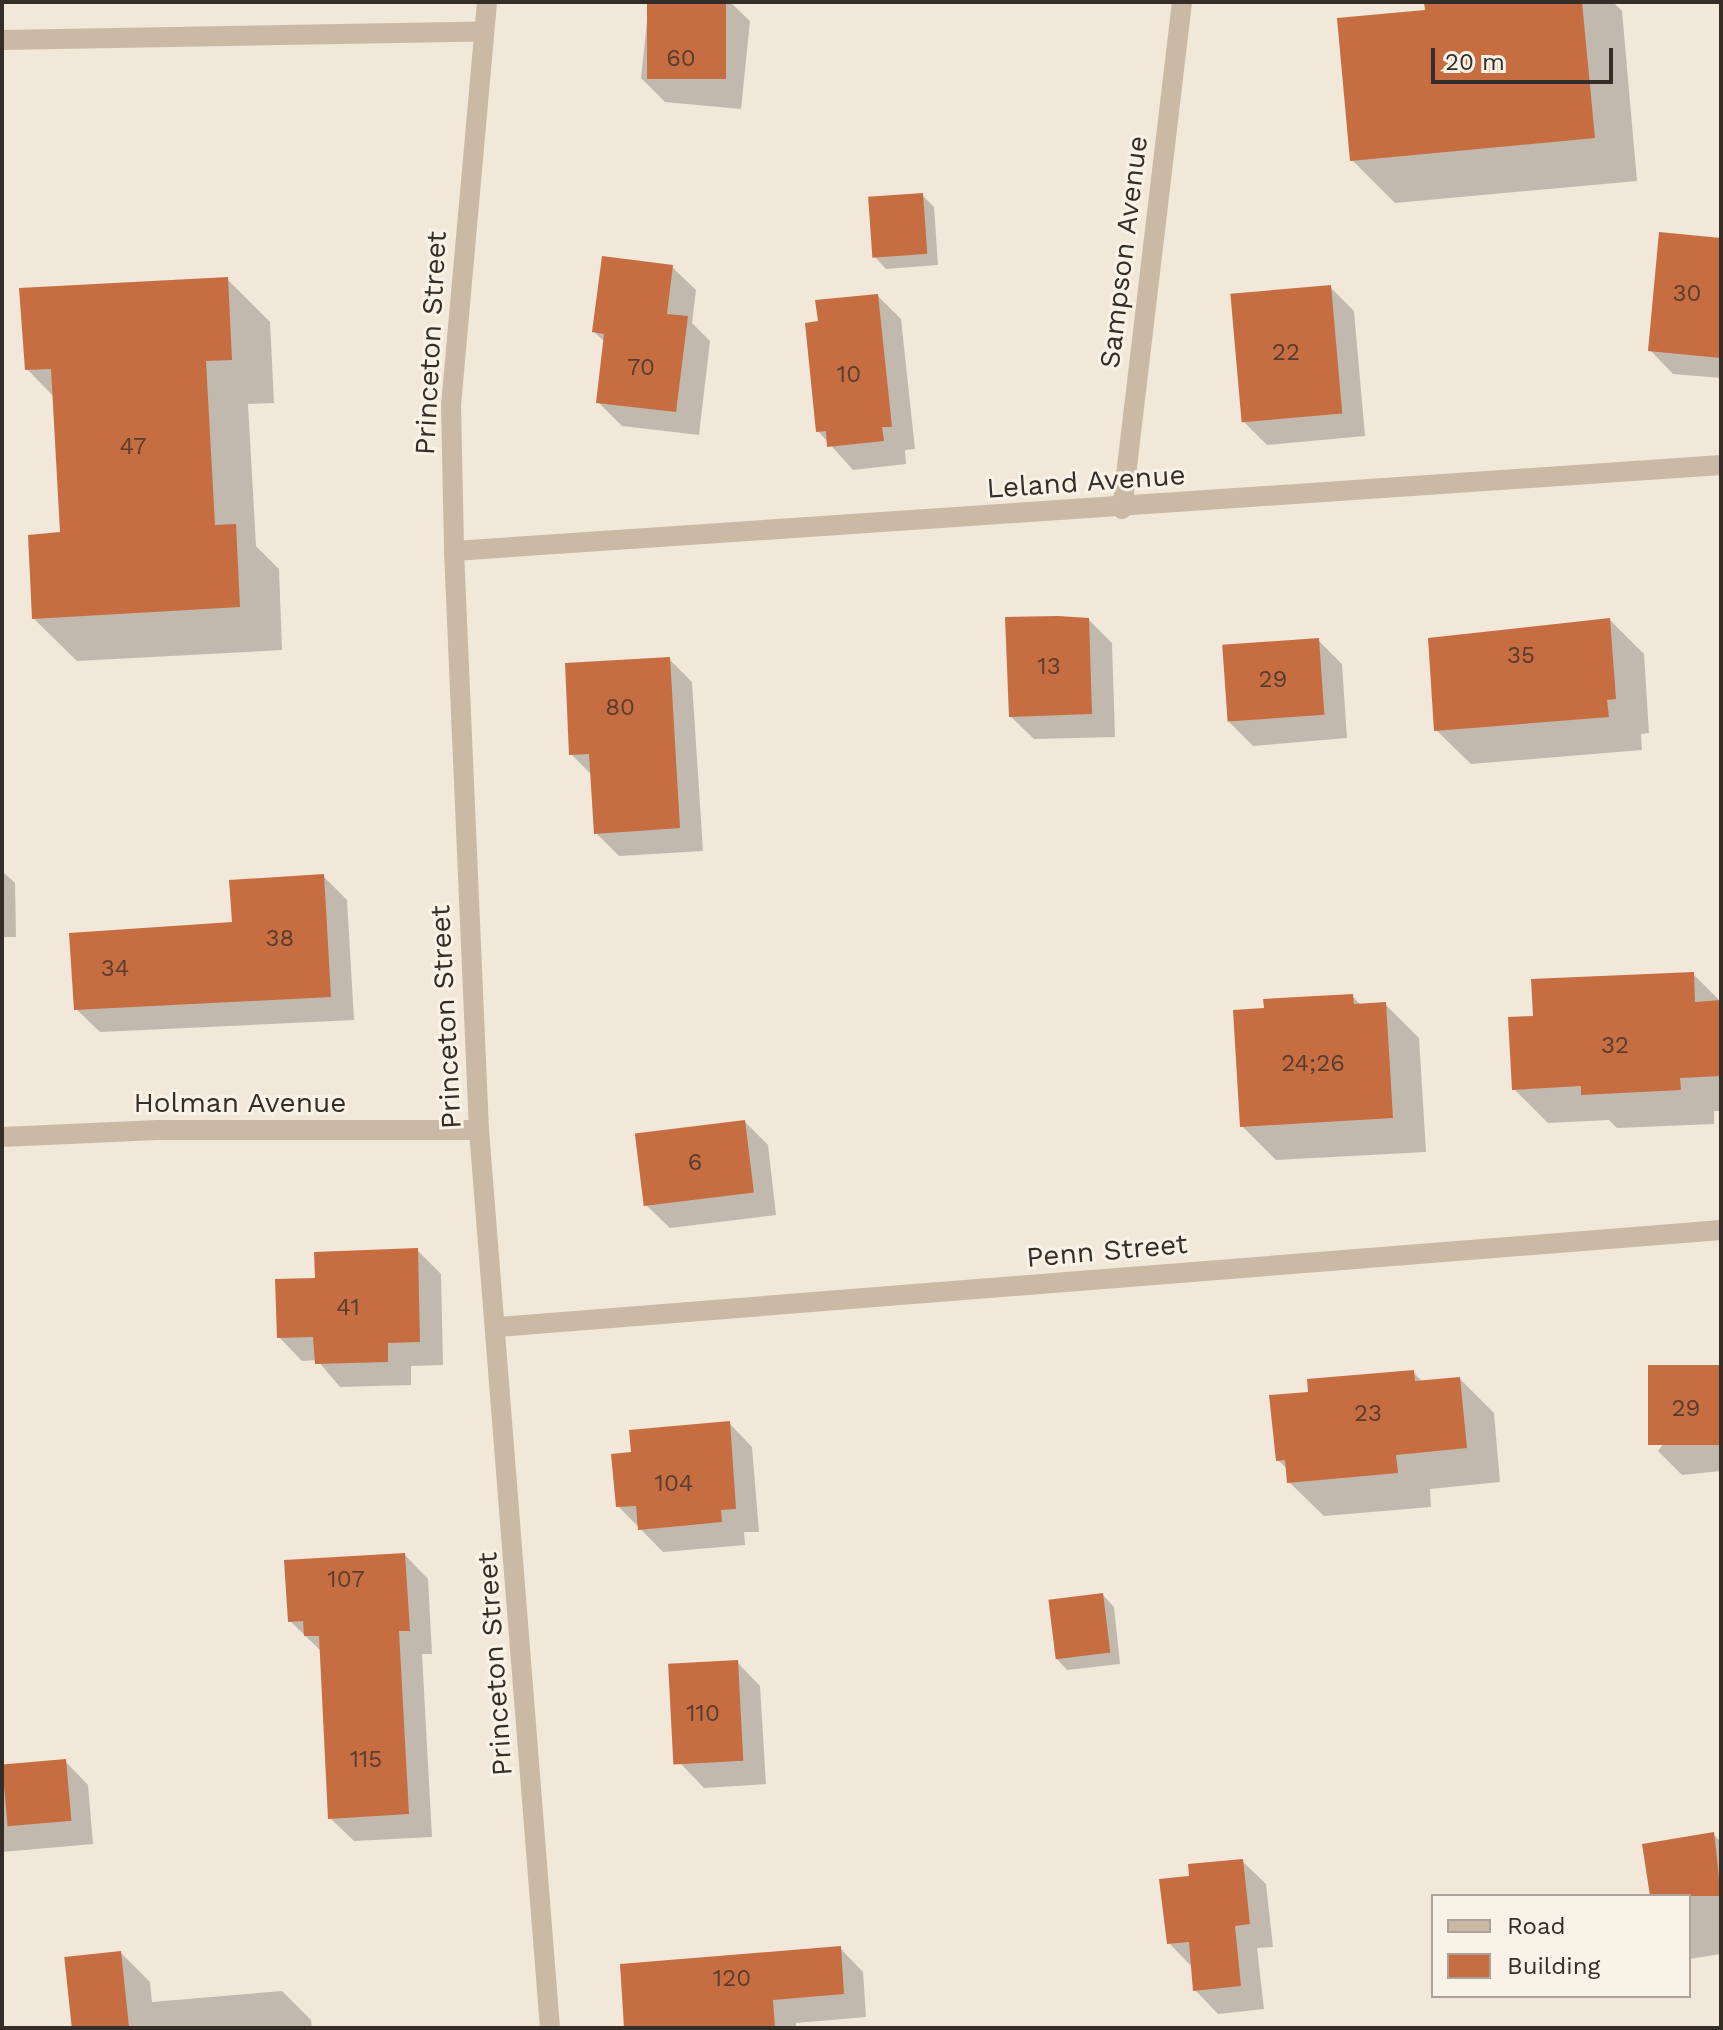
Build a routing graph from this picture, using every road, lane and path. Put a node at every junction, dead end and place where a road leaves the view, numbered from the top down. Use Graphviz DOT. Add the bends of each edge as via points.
graph roads {
  1 [pos="487,2"];
  2 [pos="1182,2"];
  3 [pos="483,32"];
  4 [pos="2,40"];
  5 [pos="1721,465"];
  6 [pos="1122,509"];
  7 [pos="454,551"];
  8 [pos="479,1130"];
  9 [pos="2,1137"];
  10 [pos="1721,1230"];
  11 [pos="498,1327"];
  12 [pos="550,2028"];
  1 -- 3 [label="street, Princeton Street"];
  2 -- 6 [label="street, Sampson Avenue"];
  3 -- 4 [label="street"];
  3 -- 7 [label="street, Princeton Street" via="451,404"];
  5 -- 6 [label="street, Leland Avenue"];
  6 -- 7 [label="street, Leland Avenue"];
  7 -- 8 [label="street, Princeton Street"];
  8 -- 9 [label="street, Holman Avenue" via="158,1130"];
  8 -- 11 [label="street, Princeton Street"];
  10 -- 11 [label="street, Penn Street"];
  11 -- 12 [label="street, Princeton Street"];
}
